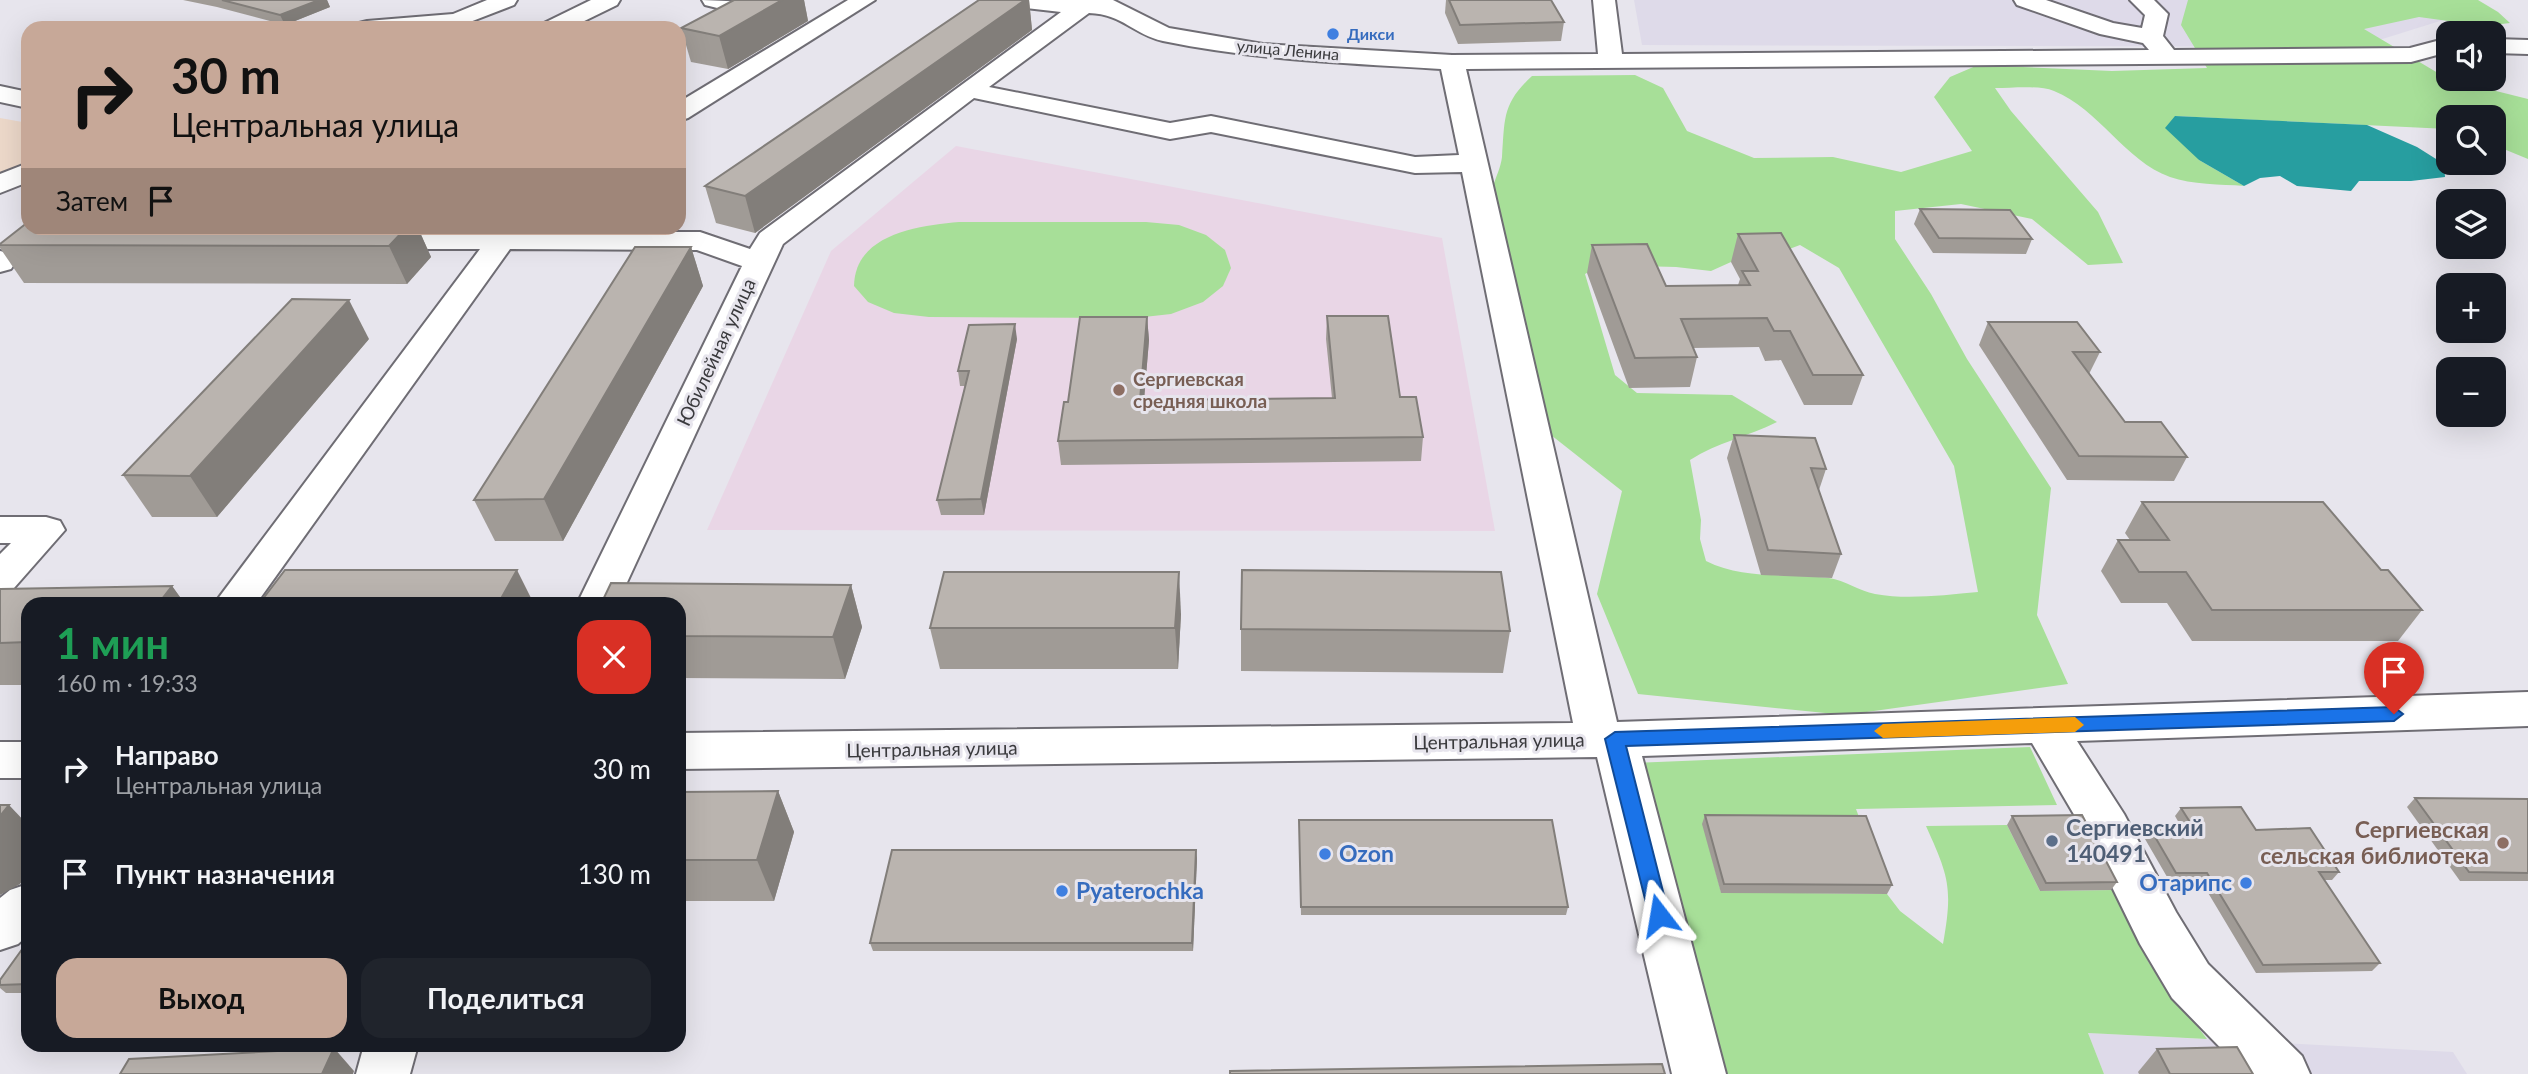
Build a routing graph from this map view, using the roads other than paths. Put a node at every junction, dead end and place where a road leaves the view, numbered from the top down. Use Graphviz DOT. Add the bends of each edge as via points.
graph roads {
  1 [pos="506,0"];
  2 [pos="609,0"];
  3 [pos="712,0"];
  4 [pos="864,0"];
  5 [pos="1017,0"];
  6 [pos="1136,0"];
  7 [pos="1604,0"];
  8 [pos="2025,0"];
  9 [pos="2141,0"];
  10 [pos="1083,6"];
  11 [pos="742,7"];
  12 [pos="1112,7"];
  13 [pos="446,21"];
  14 [pos="566,21"];
  15 [pos="2151,37"];
  16 [pos="2506,46"];
  17 [pos="2528,47"];
  18 [pos="2436,48"];
  19 [pos="2169,57"];
  20 [pos="1611,59"];
  21 [pos="1452,62"];
  22 [pos="969,90"];
  23 [pos="0,94"];
  24 [pos="21,98"];
  25 [pos="686,109"];
  26 [pos="1474,163"];
  27 [pos="21,175"];
  28 [pos="0,186"];
  29 [pos="478,235"];
  30 [pos="504,235"];
  31 [pos="533,235"];
  32 [pos="346,240"];
  33 [pos="759,262"];
  34 [pos="0,530"];
  35 [pos="0,578"];
  36 [pos="239,597"];
  37 [pos="600,597"];
  38 [pos="2528,709"];
  39 [pos="2044,726"];
  40 [pos="1607,740"];
  41 [pos="686,751"];
  42 [pos="0,760"];
  43 [pos="21,760"];
  44 [pos="21,911"];
  45 [pos="0,928"];
  46 [pos="389,1052"];
  47 [pos="1700,1071"];
  48 [pos="383,1074"];
  49 [pos="2283,1074"];
  1 -- 13 [label="street"];
  2 -- 14 [label="street"];
  3 -- 11 [label="street"];
  4 -- 25 [label="street"];
  5 -- 10 [label="street, улица Ленина"];
  6 -- 12 [label="street"];
  7 -- 20 [label="street"];
  8 -- 15 [label="street" via="2108,29"];
  9 -- 15 [label="street" via="2157,15"];
  10 -- 12 [label="street, улица Ленина"];
  10 -- 22 [label="street"];
  12 -- 21 [label="street, улица Ленина" via="1163,34 1263,51"];
  15 -- 19 [label="street"];
  16 -- 17 [label="street"];
  18 -- 19 [label="street, улица Ленина" via="2411,55"];
  19 -- 20 [label="street, улица Ленина"];
  20 -- 21 [label="street, улица Ленина"];
  21 -- 26 [label="street"];
  22 -- 26 [label="street" via="1170,131 1211,124 1415,165"];
  22 -- 33 [label="street" via="770,239"];
  23 -- 24 [label="street"];
  26 -- 40 [label="street"];
  27 -- 28 [label="street"];
  29 -- 32 [label="street, Юбилейная улица"];
  30 -- 36 [label="street"];
  31 -- 33 [label="street, Юбилейная улица" via="700,241"];
  33 -- 37 [label="street, Юбилейная улица"];
  34 -- 35 [label="street" via="47,530"];
  38 -- 39 [label="street, Центральная улица"];
  39 -- 40 [label="street, Центральная улица"];
  39 -- 49 [label="street" via="2107,828 2190,981"];
  40 -- 41 [label="street, Центральная улица"];
  40 -- 47 [label="street"];
  42 -- 43 [label="street"];
  44 -- 45 [label="street"];
  46 -- 48 [label="street"];
}
